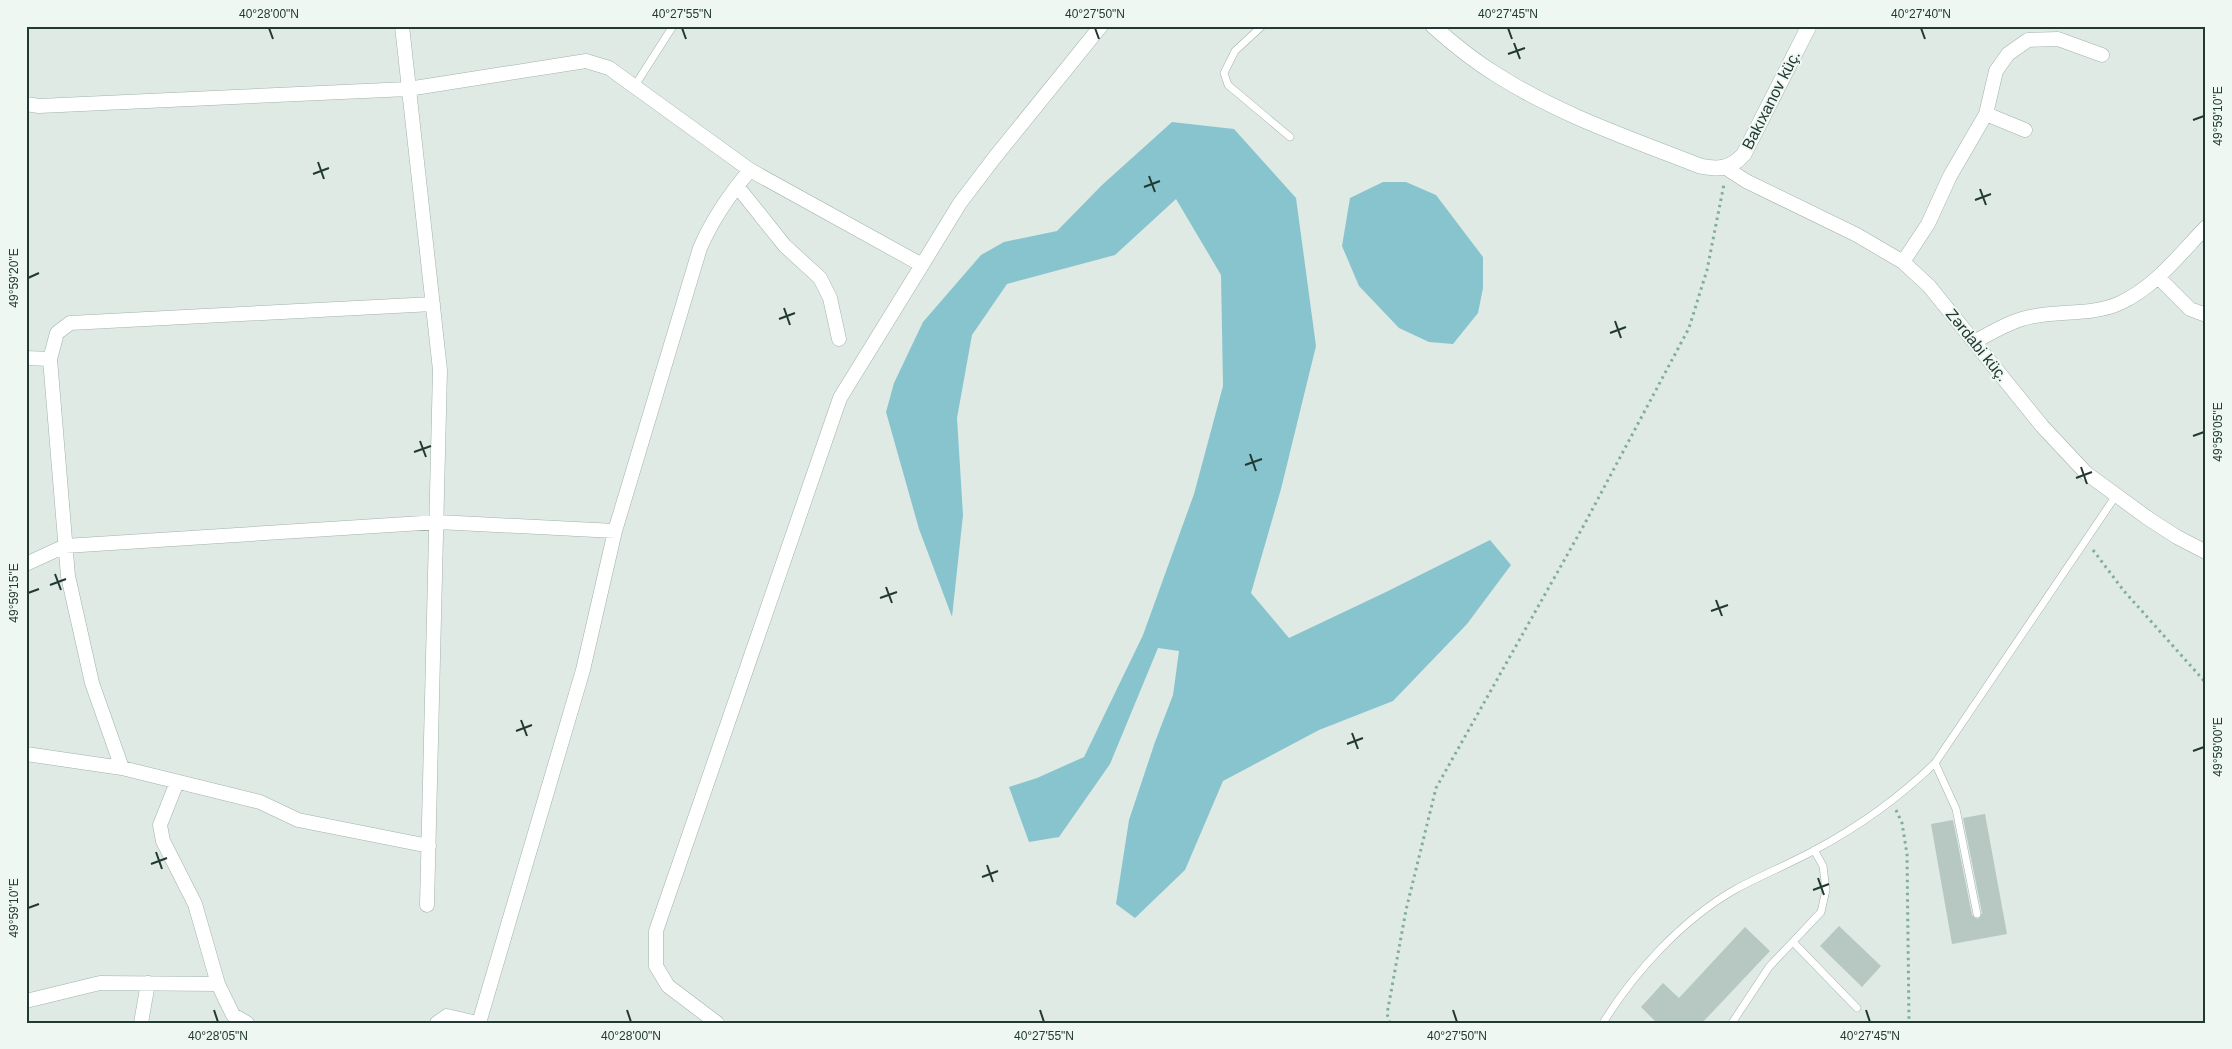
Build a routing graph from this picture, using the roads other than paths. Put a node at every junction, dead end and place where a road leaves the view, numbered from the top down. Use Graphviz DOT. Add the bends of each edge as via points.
graph roads {
  1 [pos="402,26"];
  2 [pos="673,26"];
  3 [pos="1101,26"];
  4 [pos="1262,26"];
  5 [pos="1433,26"];
  6 [pos="1809,26"];
  7 [pos="2102,55"];
  8 [pos="634,87"];
  9 [pos="408,89"];
  10 [pos="26,104"];
  11 [pos="1986,114"];
  12 [pos="2025,130"];
  13 [pos="1290,136"];
  14 [pos="1726,168"];
  15 [pos="750,170"];
  16 [pos="737,186"];
  17 [pos="2206,227"];
  18 [pos="1903,262"];
  19 [pos="922,266"];
  20 [pos="2158,277"];
  21 [pos="433,304"];
  22 [pos="2206,315"];
  23 [pos="839,340"];
  24 [pos="1974,342"];
  25 [pos="26,358"];
  26 [pos="50,359"];
  27 [pos="2115,496"];
  28 [pos="438,522"];
  29 [pos="615,531"];
  30 [pos="65,546"];
  31 [pos="2206,552"];
  32 [pos="26,564"];
  33 [pos="26,754"];
  34 [pos="1934,763"];
  35 [pos="122,768"];
  36 [pos="177,782"];
  37 [pos="429,846"];
  38 [pos="1814,850"];
  39 [pos="427,905"];
  40 [pos="1977,914"];
  41 [pos="1793,942"];
  42 [pos="148,983"];
  43 [pos="218,984"];
  44 [pos="26,1001"];
  45 [pos="1857,1008"];
  46 [pos="141,1023"];
  47 [pos="247,1023"];
  48 [pos="437,1023"];
  49 [pos="478,1023"];
  50 [pos="717,1023"];
  51 [pos="1603,1023"];
  52 [pos="1732,1023"];
  1 -- 9 [label="street"];
  2 -- 8 [label="lane"];
  3 -- 19 [label="street" via="989,164 960,203"];
  4 -- 13 [label="lane" via="1235,51 1224,73 1228,85"];
  5 -- 14 [label="street" via="1496,75 1574,116 1700,166 1715,170"];
  6 -- 14 [label="street, Bakıxanov küç." via="1752,141 1738,160"];
  7 -- 11 [label="street" via="2058,39 2028,40 2008,54 1996,71"];
  8 -- 9 [label="street" via="609,68 586,61"];
  8 -- 15 [label="street"];
  9 -- 10 [label="street" via="49,106"];
  9 -- 21 [label="street"];
  11 -- 12 [label="street"];
  11 -- 18 [label="street" via="1950,176 1928,224"];
  14 -- 18 [label="street, Zərdabi küç."];
  15 -- 16 [label="street"];
  15 -- 19 [label="street"];
  16 -- 23 [label="street" via="785,246 820,278 830,298"];
  16 -- 29 [label="street" via="710,223 700,248"];
  17 -- 20 [label="street"];
  18 -- 24 [label="street, Zərdabi küç." via="1929,286"];
  19 -- 50 [label="street" via="840,398 656,931 656,966 668,986"];
  20 -- 22 [label="street" via="2190,309"];
  20 -- 24 [label="street" via="2119,304 2097,310 2022,319"];
  21 -- 26 [label="street" via="70,323 57,332"];
  21 -- 28 [label="street" via="440,370"];
  24 -- 27 [label="street, Zərdabi küç." via="2042,426 2086,473"];
  25 -- 26 [label="street"];
  26 -- 30 [label="street"];
  27 -- 31 [label="street, Zərdabi küç."];
  27 -- 34 [label="lane"];
  28 -- 29 [label="street"];
  28 -- 30 [label="street"];
  28 -- 37 [label="street"];
  29 -- 49 [label="street" via="583,670"];
  30 -- 32 [label="street"];
  30 -- 35 [label="street" via="68,576 92,683"];
  33 -- 35 [label="street"];
  34 -- 38 [label="lane" via="1892,800"];
  34 -- 40 [label="lane" via="1956,810"];
  35 -- 36 [label="street"];
  36 -- 37 [label="street" via="260,802 298,820"];
  36 -- 43 [label="street" via="160,825 163,841 195,904"];
  37 -- 39 [label="street"];
  38 -- 41 [label="lane" via="1823,866 1826,890 1821,912"];
  38 -- 51 [label="lane" via="1735,890 1697,916 1645,964"];
  41 -- 45 [label="lane"];
  41 -- 52 [label="lane" via="1769,967"];
  42 -- 43 [label="street"];
  42 -- 44 [label="street" via="100,983"];
  42 -- 46 [label="street"];
  43 -- 47 [label="street" via="233,1014"];
  48 -- 49 [label="street" via="447,1016"];
}
